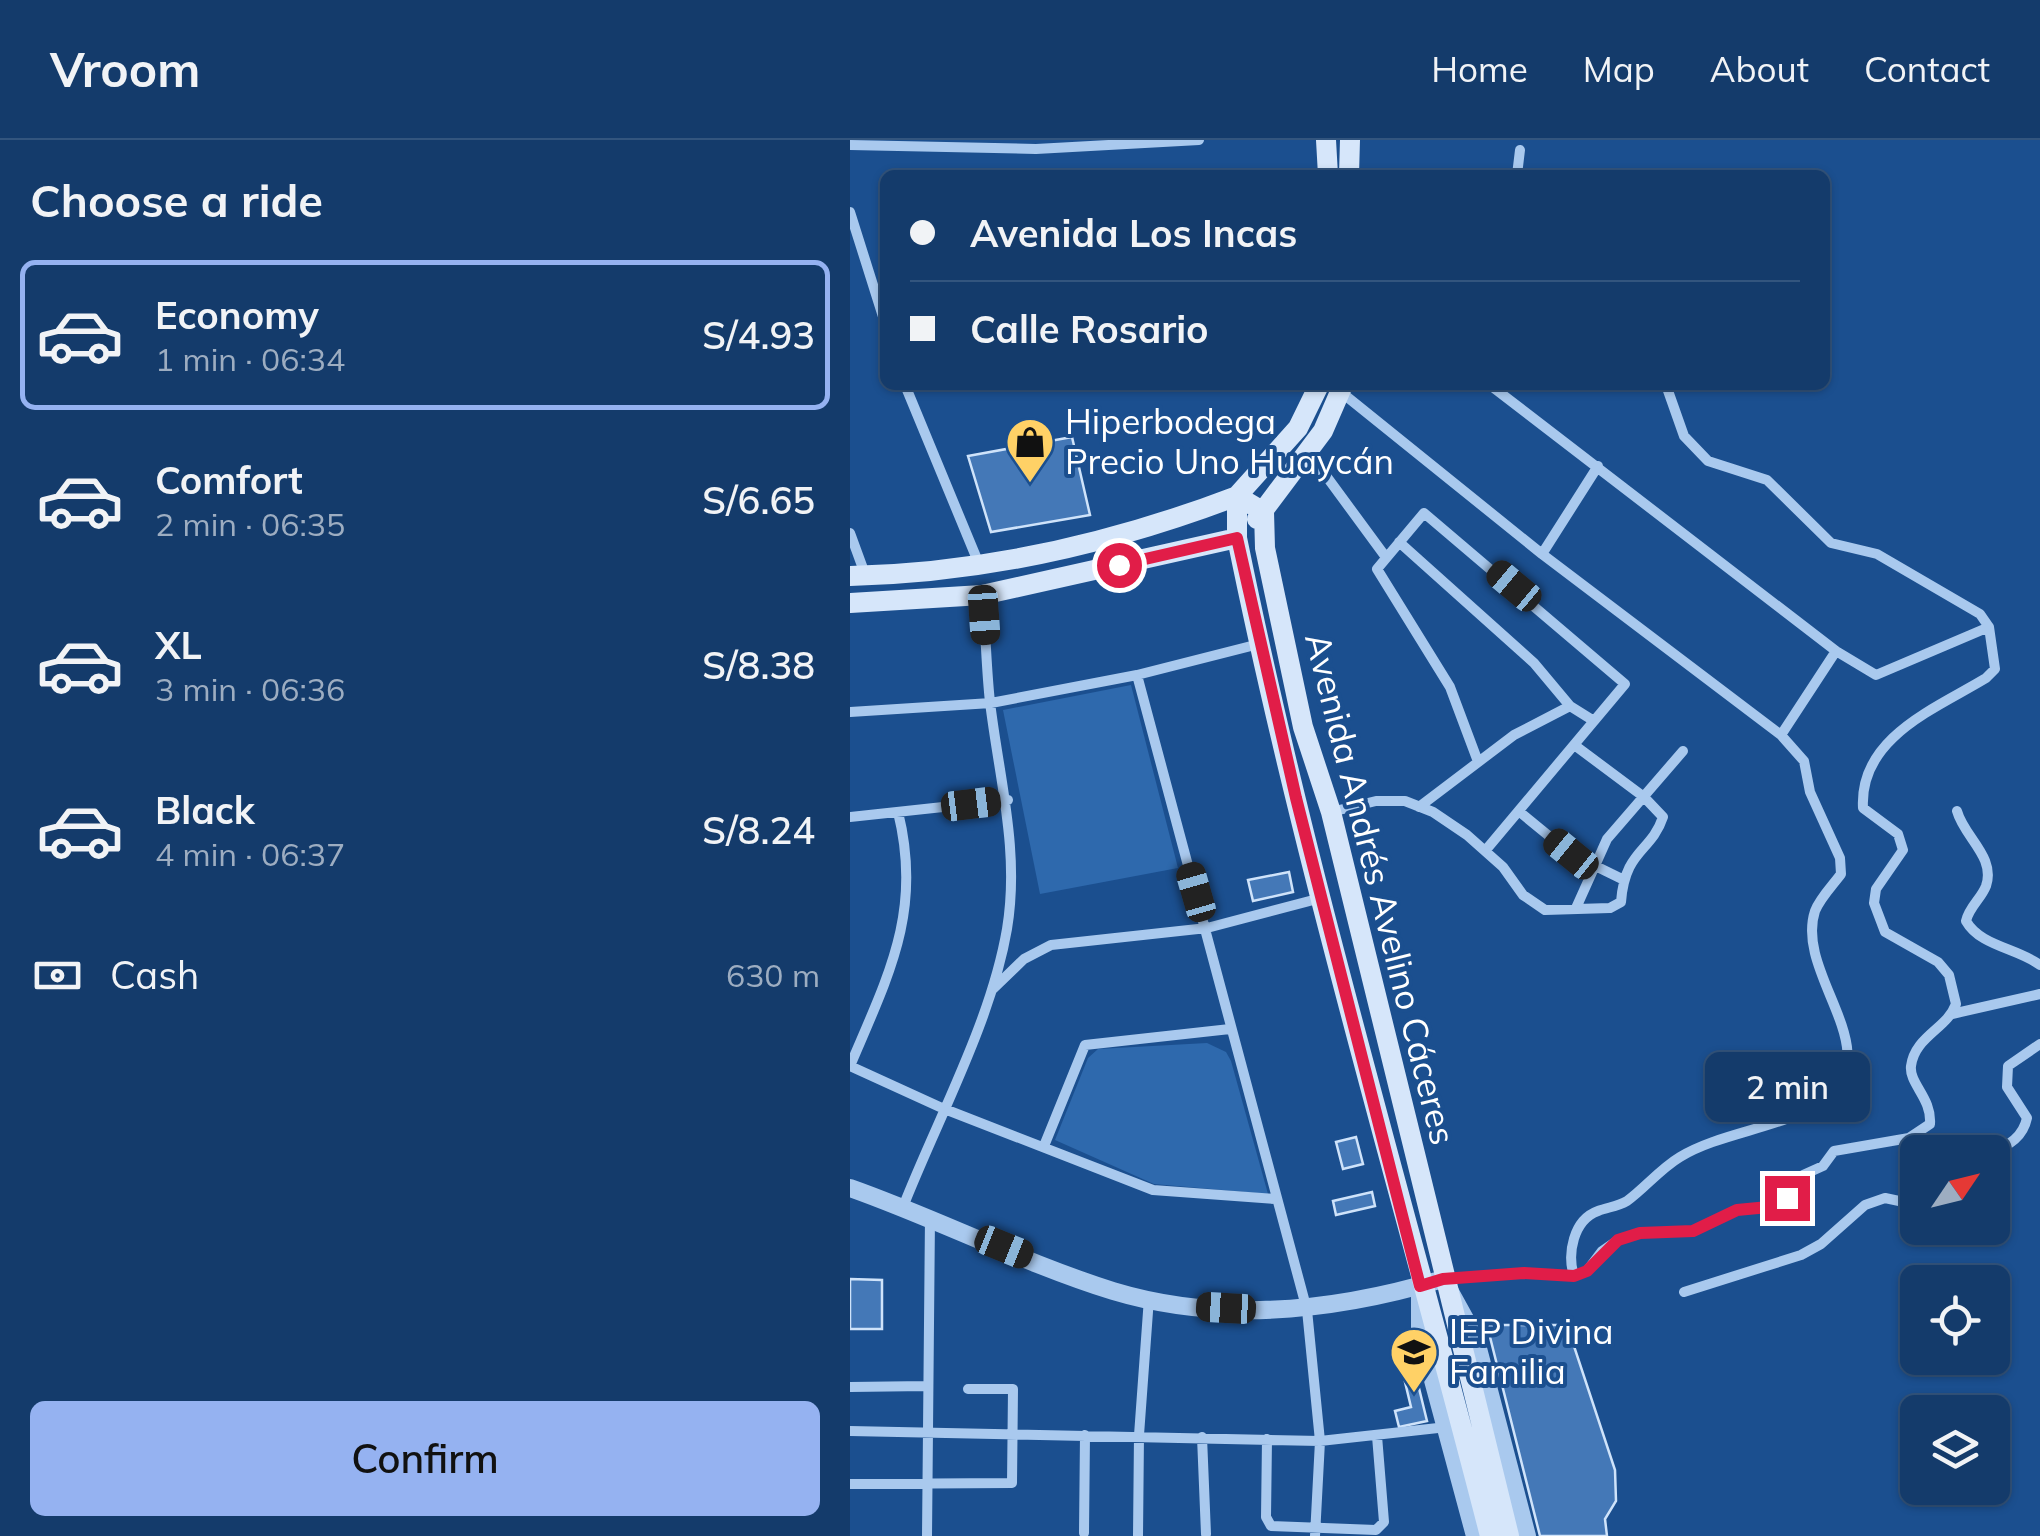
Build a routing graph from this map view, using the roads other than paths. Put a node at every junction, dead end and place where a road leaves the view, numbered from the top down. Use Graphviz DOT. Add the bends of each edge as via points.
graph roads {
  1 [pos="1199,140"];
  2 [pos="1326,140"];
  3 [pos="1350,140"];
  4 [pos="850,145"];
  5 [pos="1520,150"];
  6 [pos="1328,170"];
  7 [pos="1349,170"];
  8 [pos="1518,170"];
  9 [pos="850,212"];
  10 [pos="854,243"];
  11 [pos="880,310"];
  12 [pos="907,390"];
  13 [pos="1316,390"];
  14 [pos="1341,390"];
  15 [pos="1344,390"];
  16 [pos="1497,390"];
  17 [pos="1668,390"];
  18 [pos="1305,458"];
  19 [pos="1598,466"];
  20 [pos="1237,496"];
  21 [pos="1264,512"];
  22 [pos="850,533"];
  23 [pos="1237,538"];
  24 [pos="1398,542"];
  25 [pos="1542,554"];
  26 [pos="1384,556"];
  27 [pos="980,566"];
  28 [pos="858,576"];
  29 [pos="982,595"];
  30 [pos="850,602"];
  31 [pos="1989,628"];
  32 [pos="1258,644"];
  33 [pos="1836,651"];
  34 [pos="1136,675"];
  35 [pos="990,703"];
  36 [pos="1570,706"];
  37 [pos="850,712"];
  38 [pos="1594,721"];
  39 [pos="1304,727"];
  40 [pos="1280,732"];
  41 [pos="1781,734"];
  42 [pos="1576,747"];
  43 [pos="1683,751"];
  44 [pos="1478,759"];
  45 [pos="1644,798"];
  46 [pos="1008,800"];
  47 [pos="1419,807"];
  48 [pos="898,812"];
  49 [pos="1330,812"];
  50 [pos="1521,812"];
  51 [pos="1958,812"];
  52 [pos="850,816"];
  53 [pos="1485,851"];
  54 [pos="1592,867"];
  55 [pos="1622,879"];
  56 [pos="1322,898"];
  57 [pos="1576,908"];
  58 [pos="1206,928"];
  59 [pos="2040,965"];
  60 [pos="993,990"];
  61 [pos="2040,994"];
  62 [pos="1952,1014"];
  63 [pos="1230,1030"];
  64 [pos="2040,1044"];
  65 [pos="1389,1061"];
  66 [pos="850,1066"];
  67 [pos="1365,1068"];
  68 [pos="942,1108"];
  69 [pos="2010,1142"];
  70 [pos="1044,1146"];
  71 [pos="850,1188"];
  72 [pos="1275,1199"];
  73 [pos="1900,1201"];
  74 [pos="903,1207"];
  75 [pos="930,1217"];
  76 [pos="1574,1276"];
  77 [pos="1443,1279"];
  78 [pos="1420,1286"];
  79 [pos="1684,1292"];
  80 [pos="1150,1298"];
  81 [pos="1307,1310"];
  82 [pos="927,1386"];
  83 [pos="850,1387"];
  84 [pos="968,1389"];
  85 [pos="1448,1427"];
  86 [pos="926,1430"];
  87 [pos="850,1431"];
  88 [pos="1013,1433"];
  89 [pos="1085,1434"];
  90 [pos="1138,1435"];
  91 [pos="1376,1436"];
  92 [pos="1202,1437"];
  93 [pos="1267,1439"];
  94 [pos="1320,1441"];
  95 [pos="927,1483"];
  96 [pos="850,1484"];
  97 [pos="1084,1533"];
  98 [pos="1315,1533"];
  99 [pos="1206,1534"];
  100 [pos="927,1536"];
  101 [pos="1138,1536"];
  102 [pos="1475,1536"];
  103 [pos="1490,1536"];
  104 [pos="1509,1536"];
  105 [pos="1528,1536"];
  1 -- 4 [label="street" via="1036,149"];
  2 -- 6 [label="main road"];
  3 -- 7 [label="main road"];
  5 -- 8 [label="street"];
  9 -- 10 [label="street"];
  10 -- 11 [label="street"];
  12 -- 27 [label="street"];
  13 -- 20 [label="main road" via="1298,428"];
  14 -- 18 [label="main road"];
  15 -- 25 [label="street"];
  16 -- 19 [label="street"];
  17 -- 31 [label="street" via="1684,436 1708,461 1767,480 1831,543 1878,554 1966,603"];
  18 -- 21 [label="main road"];
  18 -- 26 [label="street" via="1324,472"];
  19 -- 25 [label="street"];
  19 -- 33 [label="street"];
  20 -- 21 [label="main road"];
  20 -- 23 [label="main road, Avenida Andrés Avelino Cáceres"];
  20 -- 27 [label="main road" via="1177,518"];
  21 -- 23 [label="main road"];
  21 -- 39 [label="main road, Avenida Andrés Avelino Cáceres" via="1265,548"];
  22 -- 28 [label="street"];
  23 -- 29 [label="main road"];
  23 -- 32 [label="main road, Avenida Andrés Avelino Cáceres"];
  24 -- 26 [label="street"];
  24 -- 36 [label="street" via="1534,664"];
  24 -- 38 [label="street" via="1424,513 1432,517 1623,678 1620,692"];
  25 -- 41 [label="street"];
  26 -- 44 [label="street" via="1379,578 1450,686"];
  27 -- 28 [label="main road"];
  29 -- 30 [label="main road"];
  29 -- 35 [label="street"];
  31 -- 33 [label="street" via="1876,675"];
  31 -- 62 [label="street" via="1995,668 1911,720 1862,790 1863,808 1898,834 1903,850 1876,890 1885,932 1950,974"];
  32 -- 34 [label="street"];
  32 -- 40 [label="main road, Avenida Andrés Avelino Cáceres"];
  33 -- 41 [label="street"];
  34 -- 35 [label="street"];
  34 -- 58 [label="street"];
  35 -- 37 [label="street"];
  35 -- 46 [label="street"];
  36 -- 38 [label="street"];
  36 -- 44 [label="street"];
  38 -- 42 [label="street"];
  39 -- 40 [label="main road"];
  39 -- 49 [label="main road, Avenida Andrés Avelino Cáceres"];
  40 -- 56 [label="main road, Avenida Andrés Avelino Cáceres"];
  41 -- 76 [label="street" via="1804,762 1840,858 1841,874 1816,910 1811,946 1850,1043 1841,1084 1822,1102 1680,1157 1627,1200 1595,1212 1574,1242"];
  42 -- 45 [label="street"];
  42 -- 50 [label="street"];
  43 -- 45 [label="street"];
  44 -- 47 [label="street"];
  45 -- 54 [label="street"];
  45 -- 55 [label="street" via="1662,817"];
  46 -- 48 [label="street"];
  46 -- 60 [label="street" via="1007,927"];
  47 -- 49 [label="street" via="1376,801"];
  47 -- 53 [label="street"];
  48 -- 52 [label="street"];
  48 -- 66 [label="street" via="906,846 906,913"];
  49 -- 65 [label="main road, Avenida Andrés Avelino Cáceres"];
  50 -- 53 [label="street"];
  50 -- 54 [label="street"];
  51 -- 59 [label="street" via="1988,872 1966,921 1976,935"];
  53 -- 57 [label="street" via="1534,904 1544,910"];
  54 -- 55 [label="street"];
  54 -- 57 [label="street"];
  55 -- 57 [label="street" via="1616,906"];
  56 -- 58 [label="street"];
  56 -- 67 [label="main road, Avenida Andrés Avelino Cáceres"];
  58 -- 60 [label="street" via="1050,945 1024,959"];
  58 -- 63 [label="street"];
  60 -- 68 [label="street"];
  61 -- 62 [label="street"];
  62 -- 76 [label="street" via="1932,1030 1911,1064 1931,1110 1922,1132 1834,1151 1779,1206 1737,1210 1693,1231 1618,1240"];
  63 -- 70 [label="street" via="1086,1045"];
  63 -- 72 [label="street"];
  64 -- 69 [label="street" via="2008,1066 2007,1087 2027,1118"];
  65 -- 67 [label="main road"];
  65 -- 77 [label="main road, Avenida Andrés Avelino Cáceres"];
  66 -- 68 [label="street"];
  67 -- 78 [label="main road, Avenida Andrés Avelino Cáceres"];
  68 -- 70 [label="street"];
  68 -- 74 [label="street"];
  70 -- 72 [label="street" via="1153,1190"];
  71 -- 74 [label="street"];
  72 -- 81 [label="street"];
  73 -- 79 [label="street" via="1865,1204 1801,1255"];
  74 -- 75 [label="street"];
  75 -- 80 [label="street" via="1113,1291"];
  75 -- 82 [label="street"];
  76 -- 77 [label="street"];
  77 -- 78 [label="street"];
  77 -- 104 [label="main road, Avenida Andrés Avelino Cáceres"];
  77 -- 105 [label="street, Avenida Andrés Avelino Cáceres" via="1475,1337"];
  78 -- 81 [label="street"];
  78 -- 85 [label="street, Avenida Andrés Avelino Cáceres" via="1420,1332"];
  78 -- 103 [label="main road, Avenida Andrés Avelino Cáceres"];
  80 -- 81 [label="street" via="1192,1307"];
  80 -- 90 [label="street"];
  81 -- 94 [label="street"];
  82 -- 83 [label="street"];
  82 -- 86 [label="street"];
  84 -- 88 [label="street" via="1013,1389"];
  85 -- 91 [label="street"];
  85 -- 102 [label="street, Avenida Andrés Avelino Cáceres"];
  86 -- 87 [label="street"];
  86 -- 88 [label="street"];
  86 -- 95 [label="street"];
  88 -- 89 [label="street"];
  88 -- 95 [label="street" via="1012,1483"];
  89 -- 90 [label="street"];
  89 -- 97 [label="street"];
  90 -- 92 [label="street"];
  90 -- 101 [label="street"];
  91 -- 94 [label="street"];
  91 -- 98 [label="street" via="1382,1528"];
  92 -- 93 [label="street"];
  92 -- 99 [label="street"];
  93 -- 94 [label="street"];
  93 -- 98 [label="street" via="1266,1517 1278,1528"];
  94 -- 98 [label="street"];
  95 -- 96 [label="street"];
  95 -- 100 [label="street"];
}
